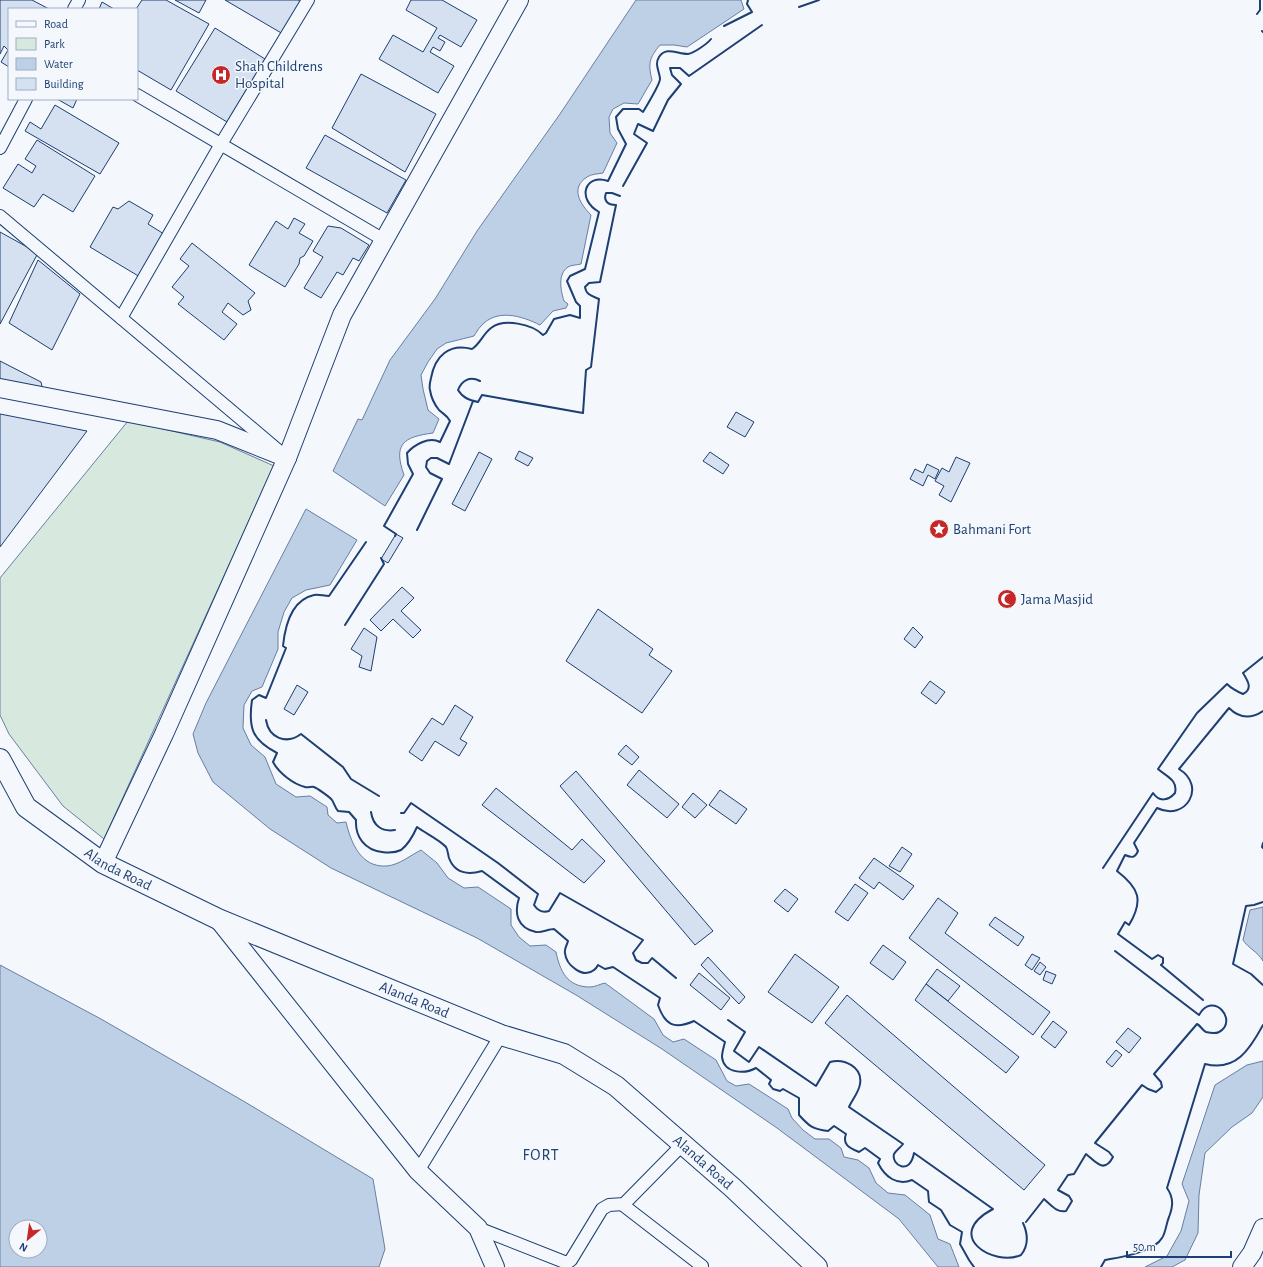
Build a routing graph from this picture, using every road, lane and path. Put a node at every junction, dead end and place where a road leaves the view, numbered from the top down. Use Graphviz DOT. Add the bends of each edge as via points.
graph roads {
  1 [pos="308,0"];
  2 [pos="519,0"];
  3 [pos="138,96"];
  4 [pos="25,100"];
  5 [pos="221,144"];
  6 [pos="0,148"];
  7 [pos="0,218"];
  8 [pos="384,240"];
  9 [pos="120,318"];
  10 [pos="0,388"];
  11 [pos="287,458"];
  12 [pos="0,759"];
  13 [pos="103,863"];
  14 [pos="218,919"];
  15 [pos="501,1035"];
  16 [pos="683,1144"];
  17 [pos="418,1171"];
  18 [pos="623,1205"];
  19 [pos="478,1228"];
  20 [pos="1263,1228"];
  21 [pos="702,1266"];
  22 [pos="495,1267"];
  23 [pos="817,1267"];
  24 [pos="1242,1267"];
  1 -- 5 [label="street"];
  2 -- 8 [label="street"];
  3 -- 5 [label="street"];
  4 -- 6 [label="street"];
  5 -- 8 [label="street"];
  5 -- 9 [label="street"];
  7 -- 9 [label="street"];
  8 -- 11 [label="street" via="342,315"];
  9 -- 11 [label="street"];
  10 -- 11 [label="street" via="217,430"];
  11 -- 13 [label="street" via="164,734"];
  12 -- 13 [label="main road, Alanda Road" via="26,807"];
  13 -- 14 [label="main road, Alanda Road"];
  14 -- 15 [label="main road, Alanda Road"];
  14 -- 17 [label="street"];
  15 -- 16 [label="main road, Alanda Road" via="564,1054 616,1086"];
  15 -- 17 [label="street"];
  16 -- 18 [label="street"];
  16 -- 23 [label="main road, Alanda Road"];
  17 -- 19 [label="street"];
  18 -- 19 [label="street" via="609,1205 602,1210 567,1263"];
  18 -- 21 [label="street"];
  19 -- 22 [label="street"];
  20 -- 24 [label="street" via="1252,1253"];
}
